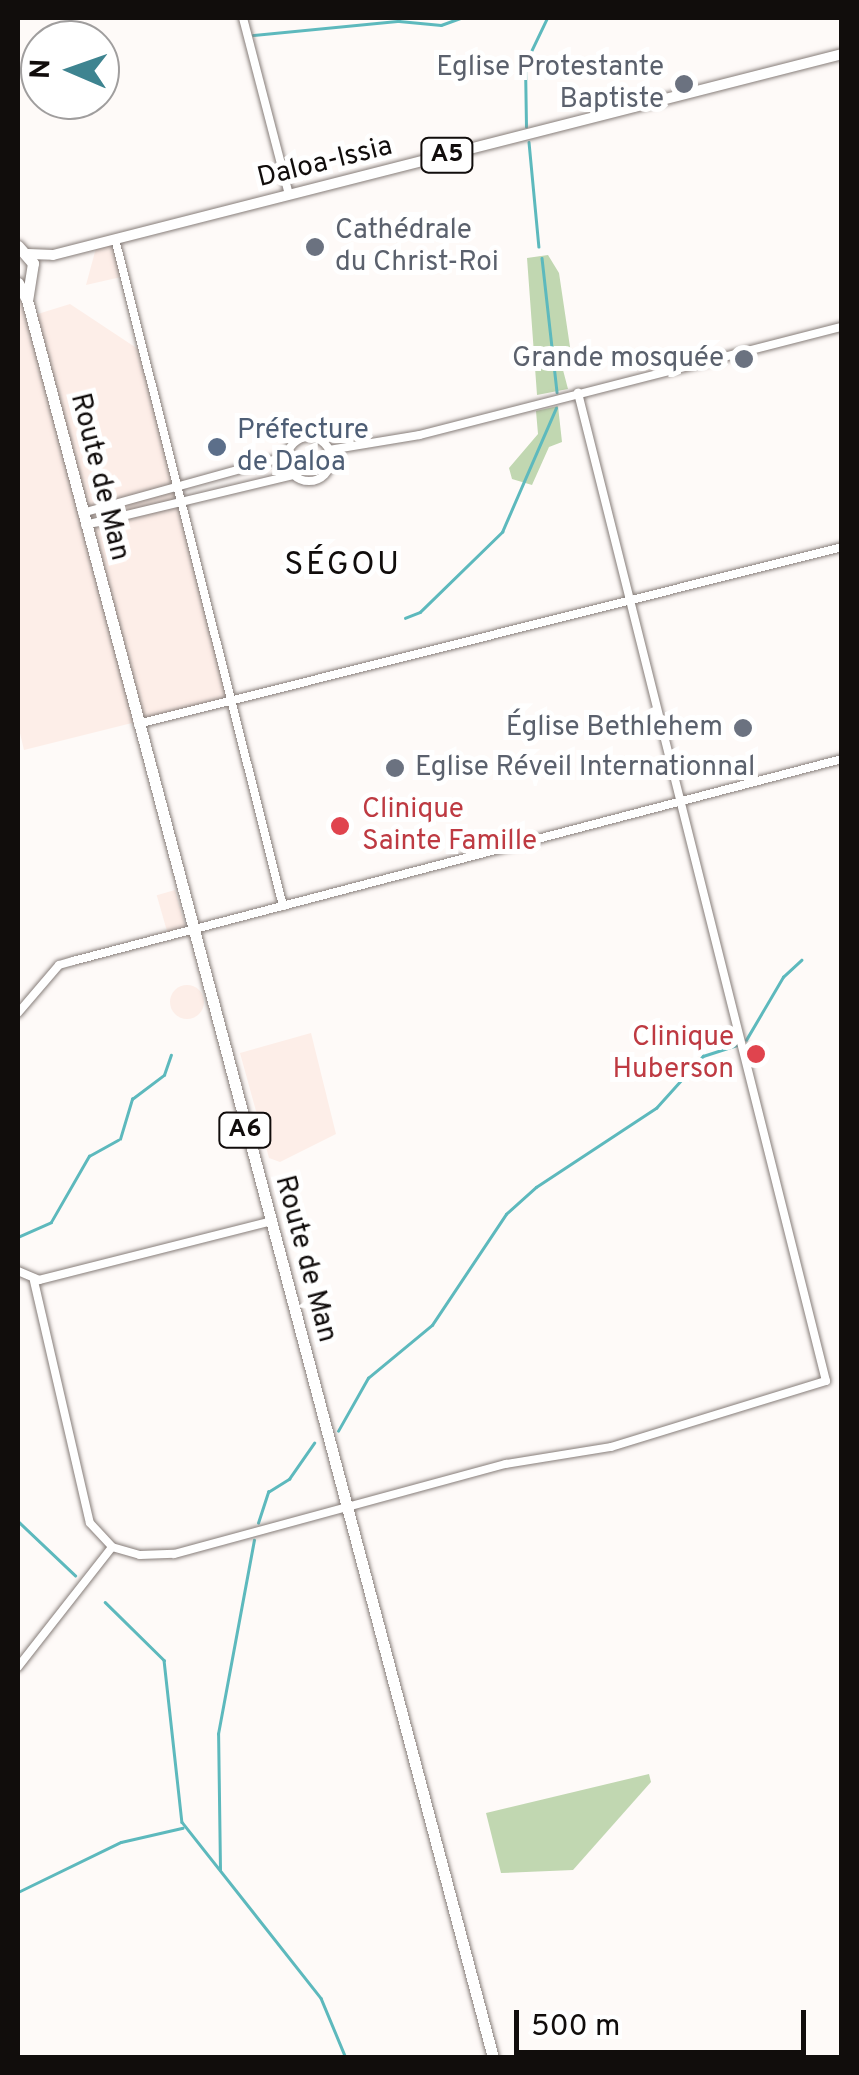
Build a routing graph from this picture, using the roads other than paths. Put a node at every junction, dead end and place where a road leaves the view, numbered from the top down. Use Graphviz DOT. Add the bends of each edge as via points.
graph roads {
  1 [pos="243,18"];
  2 [pos="842,54"];
  3 [pos="289,195"];
  4 [pos="115,239"];
  5 [pos="21,250"];
  6 [pos="53,255"];
  7 [pos="32,271"];
  8 [pos="18,282"];
  9 [pos="27,300"];
  10 [pos="842,327"];
  11 [pos="578,393"];
  12 [pos="329,450"];
  13 [pos="345,452"];
  14 [pos="288,456"];
  15 [pos="331,462"];
  16 [pos="294,475"];
  17 [pos="178,489"];
  18 [pos="180,500"];
  19 [pos="84,519"];
  20 [pos="842,547"];
  21 [pos="628,600"];
  22 [pos="234,701"];
  23 [pos="136,724"];
  24 [pos="842,759"];
  25 [pos="679,800"];
  26 [pos="283,906"];
  27 [pos="191,932"];
  28 [pos="18,1013"];
  29 [pos="269,1222"];
  30 [pos="18,1271"];
  31 [pos="34,1281"];
  32 [pos="347,1511"];
  33 [pos="112,1546"];
  34 [pos="18,1667"];
  35 [pos="493,2058"];
  1 -- 3 [label="street"];
  2 -- 3 [label="main road, Daloa-Issia / A5"];
  3 -- 4 [label="main road, Daloa-Issia / A5"];
  4 -- 6 [label="main road, Daloa-Issia / A5"];
  4 -- 17 [label="street"];
  5 -- 6 [label="main road, A5"];
  5 -- 7 [label="highway"];
  6 -- 7 [label="main road, A5"];
  7 -- 8 [label="highway"];
  7 -- 9 [label="highway, A6"];
  8 -- 9 [label="highway, A6"];
  9 -- 19 [label="highway, Route de Man / A6"];
  10 -- 11 [label="street"];
  11 -- 13 [label="street"];
  11 -- 21 [label="street"];
  12 -- 13 [label="street"];
  12 -- 14 [label="street" via="306,438"];
  12 -- 15 [label="street"];
  13 -- 15 [label="street"];
  14 -- 16 [label="street"];
  14 -- 17 [label="street"];
  15 -- 16 [label="street" via="314,480"];
  16 -- 18 [label="street"];
  17 -- 18 [label="street"];
  17 -- 19 [label="street"];
  18 -- 19 [label="street"];
  18 -- 22 [label="street"];
  19 -- 23 [label="highway, Route de Man / A6"];
  20 -- 21 [label="street"];
  21 -- 22 [label="street"];
  21 -- 25 [label="street"];
  22 -- 23 [label="street"];
  22 -- 26 [label="street"];
  23 -- 27 [label="highway, Route de Man / A6"];
  24 -- 25 [label="street"];
  25 -- 26 [label="street"];
  25 -- 32 [label="street" via="826,1381 658,1434 506,1464"];
  26 -- 27 [label="street"];
  27 -- 28 [label="street" via="58,965"];
  27 -- 29 [label="highway, Route de Man / A6"];
  29 -- 31 [label="street"];
  29 -- 32 [label="highway, Route de Man / A6"];
  30 -- 31 [label="street"];
  31 -- 33 [label="street" via="85,1508 94,1530"];
  32 -- 33 [label="street" via="174,1554"];
  32 -- 35 [label="highway, Route de Man / A6"];
  33 -- 34 [label="street"];
}
